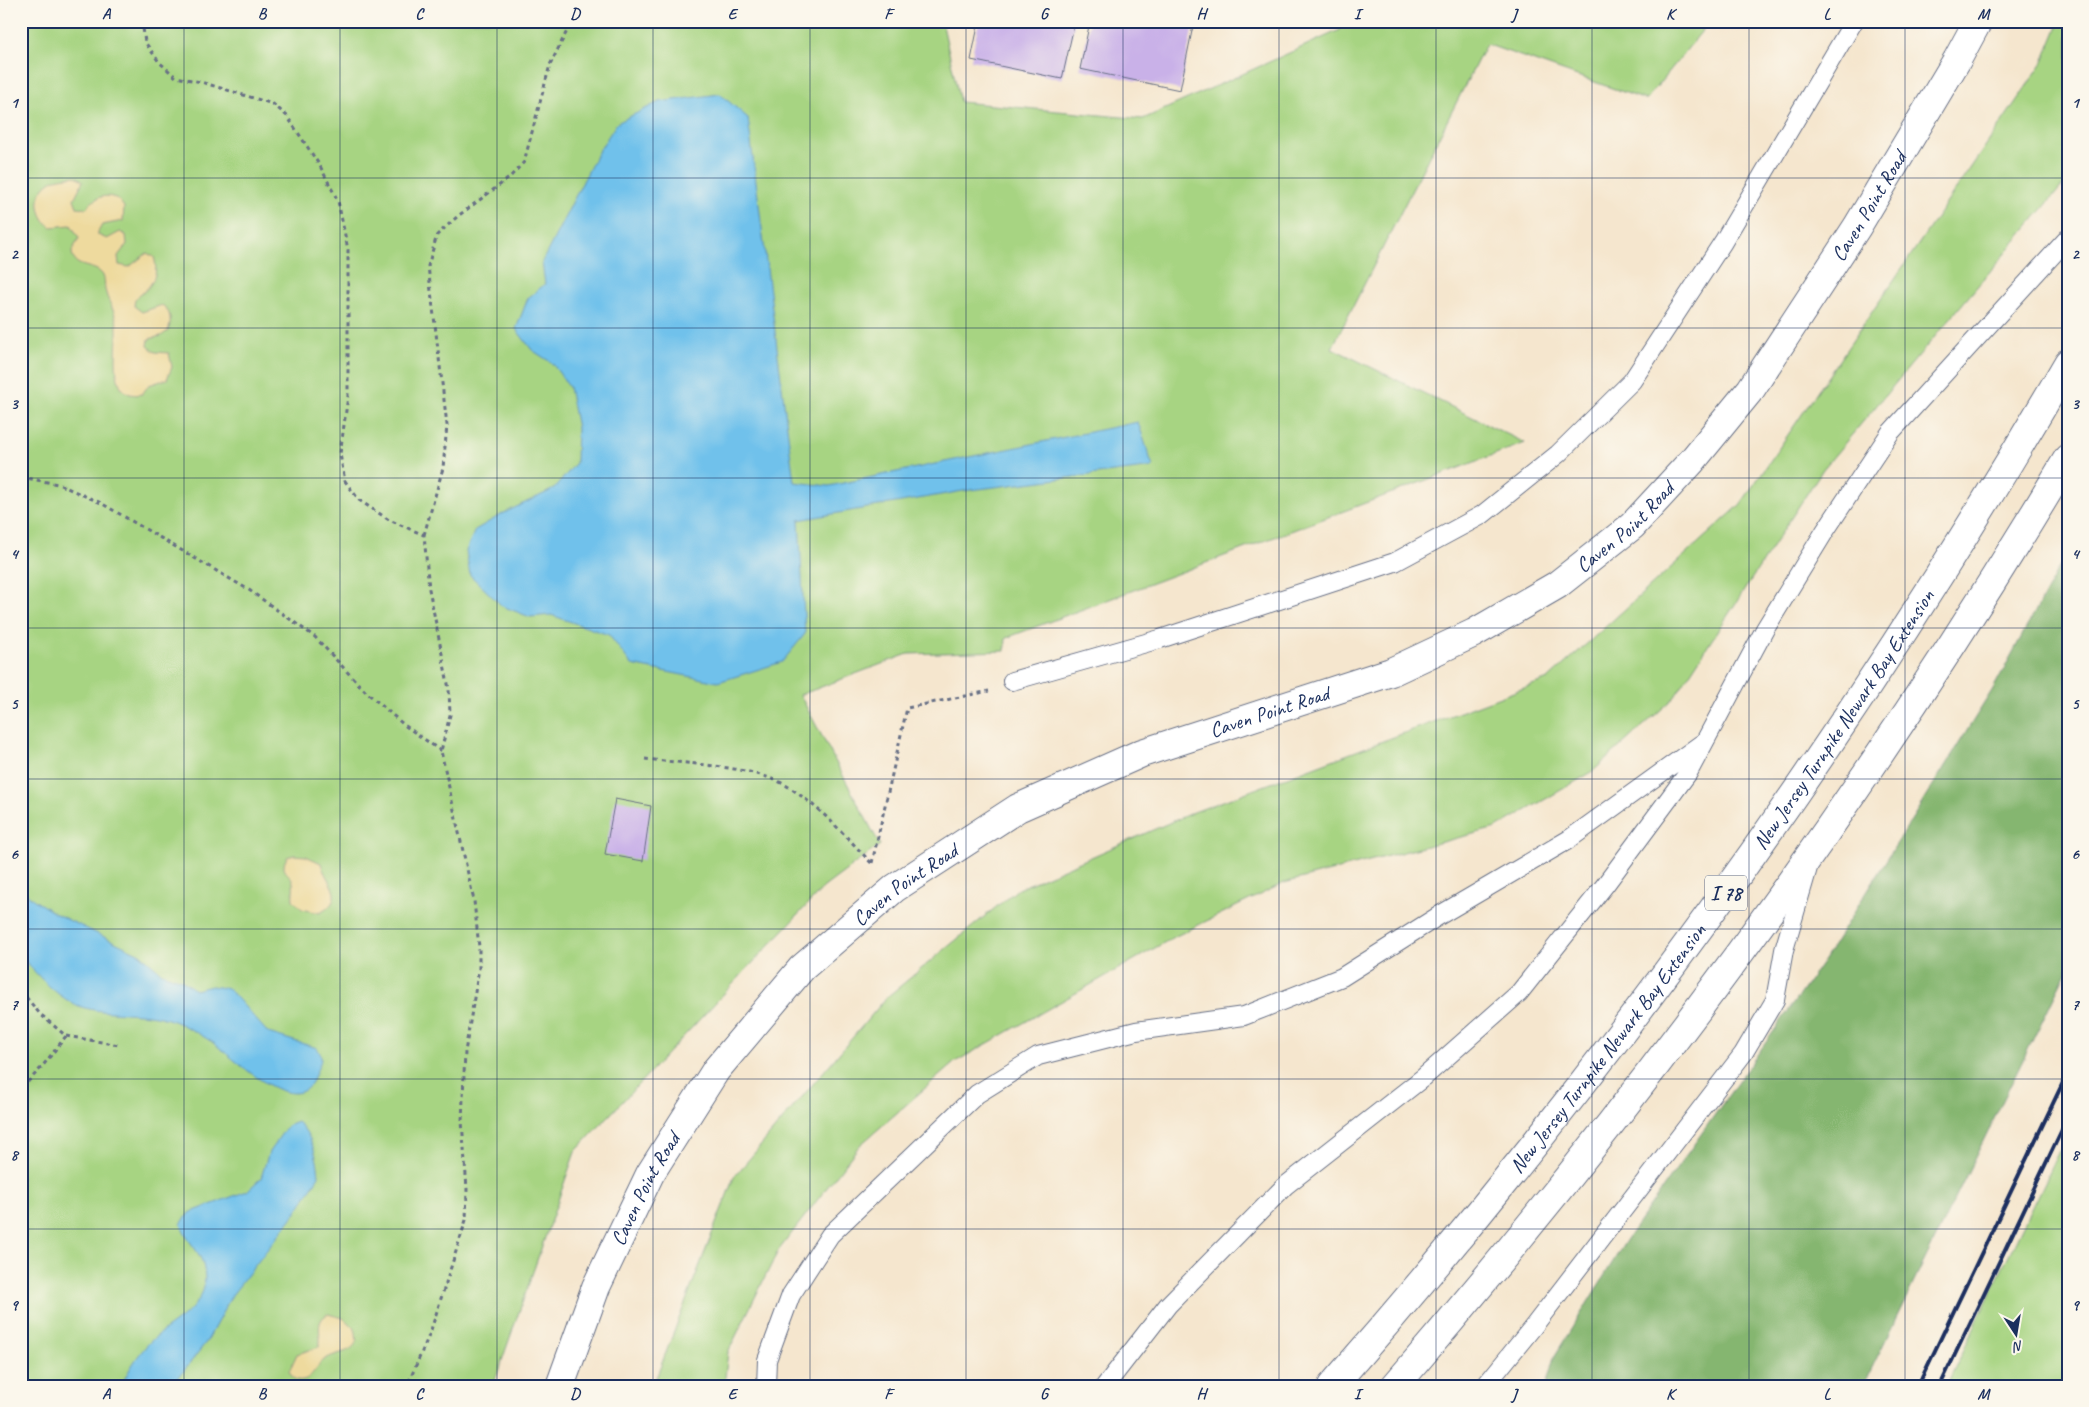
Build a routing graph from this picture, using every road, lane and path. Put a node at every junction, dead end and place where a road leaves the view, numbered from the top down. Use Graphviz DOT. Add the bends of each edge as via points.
graph roads {
  1 [pos="142,21"];
  2 [pos="572,21"];
  3 [pos="1854,21"];
  4 [pos="1978,21"];
  5 [pos="2068,238"];
  6 [pos="2068,363"];
  7 [pos="2068,458"];
  8 [pos="21,477"];
  9 [pos="424,535"];
  10 [pos="1012,681"];
  11 [pos="989,691"];
  12 [pos="1705,741"];
  13 [pos="441,751"];
  14 [pos="645,759"];
  15 [pos="1812,854"];
  16 [pos="872,864"];
  17 [pos="895,888"];
  18 [pos="21,992"];
  19 [pos="66,1036"];
  20 [pos="119,1045"];
  21 [pos="21,1089"];
  22 [pos="407,1386"];
  23 [pos="560,1386"];
  24 [pos="766,1386"];
  25 [pos="1105,1386"];
  26 [pos="1332,1386"];
  27 [pos="1395,1386"];
  28 [pos="1485,1386"];
  1 -- 9 [label="path" via="145,42 159,62 176,77 273,104 287,116 320,166 338,201 348,250 348,396 340,454 345,480 359,500 389,520"];
  2 -- 9 [label="path" via="550,65 524,162 509,178 437,235 428,266 448,425 443,468"];
  3 -- 10 [label="lane" via="1723,242 1632,381 1558,454 1482,515 1395,562 1160,639"];
  4 -- 17 [label="main road, Caven Point Road" via="1857,227 1751,389 1692,461 1632,526 1557,585 1474,633 1391,672 1133,757 1018,808"];
  5 -- 12 [label="lane" via="1890,433 1765,629"];
  6 -- 26 [label="main road, New Jersey Turnpike Newark Bay Extension / I 78" via="1915,614 1818,762 1718,905 1529,1153"];
  7 -- 15 [label="main road, I 78" via="1906,716"];
  8 -- 13 [label="path" via="58,484 101,502 249,590 315,637 365,691 404,725"];
  9 -- 13 [label="path" via="429,589 448,689 450,715"];
  11 -- 16 [label="path" via="907,708"];
  12 -- 24 [label="lane" via="1568,840 1342,977 1244,1016 1136,1031 1038,1056 977,1094 830,1235 790,1295 768,1360"];
  12 -- 25 [label="lane" via="1682,781 1519,993 1424,1077 1285,1186 1168,1305"];
  13 -- 22 [label="path" via="474,901 479,947 477,991 465,1052 462,1122 466,1220 430,1333"];
  14 -- 16 [label="path" via="743,770 785,786 823,813"];
  15 -- 27 [label="main road, I 78" via="1632,1098 1525,1232"];
  15 -- 28 [label="lane" via="1784,950 1775,1000 1743,1054"];
  16 -- 17 [label="path"];
  17 -- 23 [label="main road, Caven Point Road" via="802,968 716,1070 650,1174 596,1287"];
  18 -- 19 [label="path"];
  19 -- 20 [label="path"];
  19 -- 21 [label="path"];
}
